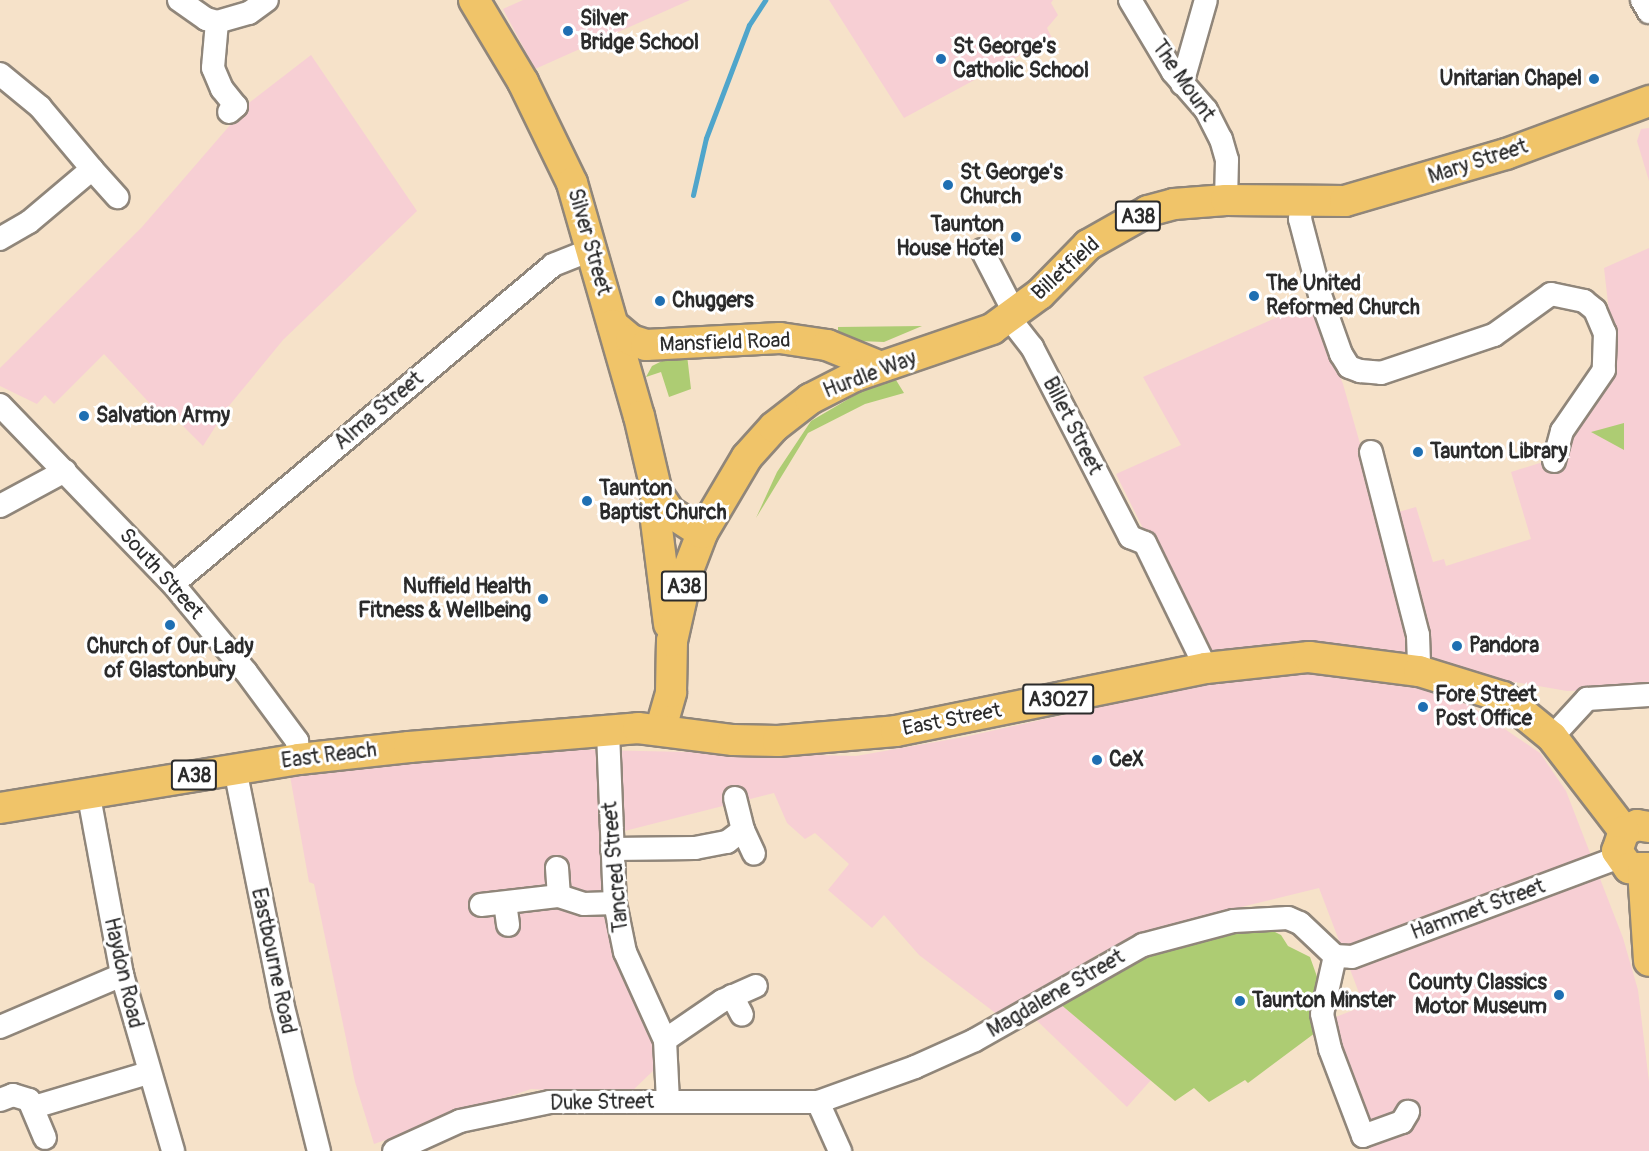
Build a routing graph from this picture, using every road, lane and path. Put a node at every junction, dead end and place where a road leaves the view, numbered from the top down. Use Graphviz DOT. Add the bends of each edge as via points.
graph roads {
  1 [pos="179,0"];
  2 [pos="267,0"];
  3 [pos="1130,0"];
  4 [pos="1206,0"];
  5 [pos="1642,0"];
  6 [pos="478,1"];
  7 [pos="1649,12"];
  8 [pos="218,22"];
  9 [pos="0,74"];
  10 [pos="1182,84"];
  11 [pos="1649,100"];
  12 [pos="229,112"];
  13 [pos="92,169"];
  14 [pos="117,197"];
  15 [pos="1226,200"];
  16 [pos="1301,202"];
  17 [pos="0,239"];
  18 [pos="593,249"];
  19 [pos="982,250"];
  20 [pos="1012,316"];
  21 [pos="613,325"];
  22 [pos="807,342"];
  23 [pos="646,345"];
  24 [pos="881,367"];
  25 [pos="627,374"];
  26 [pos="832,386"];
  27 [pos="0,405"];
  28 [pos="1371,452"];
  29 [pos="1554,461"];
  30 [pos="65,471"];
  31 [pos="657,493"];
  32 [pos="0,506"];
  33 [pos="702,533"];
  34 [pos="173,584"];
  35 [pos="672,641"];
  36 [pos="1206,668"];
  37 [pos="1419,671"];
  38 [pos="1649,695"];
  39 [pos="661,728"];
  40 [pos="608,732"];
  41 [pos="1552,737"];
  42 [pos="299,759"];
  43 [pos="235,769"];
  44 [pos="88,791"];
  45 [pos="735,798"];
  46 [pos="0,808"];
  47 [pos="743,830"];
  48 [pos="612,849"];
  49 [pos="1637,851"];
  50 [pos="754,854"];
  51 [pos="556,868"];
  52 [pos="559,896"];
  53 [pos="615,903"];
  54 [pos="481,905"];
  55 [pos="1647,948"];
  56 [pos="1335,956"];
  57 [pos="122,975"];
  58 [pos="756,986"];
  59 [pos="0,1027"];
  60 [pos="665,1040"];
  61 [pos="148,1073"];
  62 [pos="0,1100"];
  63 [pos="668,1101"];
  64 [pos="818,1102"];
  65 [pos="34,1107"];
  66 [pos="1408,1112"];
  67 [pos="45,1138"];
  68 [pos="173,1151"];
  69 [pos="319,1151"];
  70 [pos="394,1151"];
  71 [pos="840,1151"];
  1 -- 8 [label="street" via="206,19"];
  2 -- 8 [label="street" via="249,13"];
  3 -- 10 [label="street, The Mount"];
  4 -- 10 [label="street"];
  5 -- 7 [label="street"];
  6 -- 18 [label="main road, Silver Street" via="572,183"];
  8 -- 12 [label="street" via="213,68 222,89 236,106"];
  9 -- 13 [label="street" via="40,107"];
  10 -- 15 [label="street, The Mount" via="1206,110 1221,139 1227,160"];
  11 -- 16 [label="main road, Mary Street / A38" via="1427,180 1345,201"];
  13 -- 14 [label="street"];
  13 -- 17 [label="street" via="29,222"];
  15 -- 16 [label="main road, Billetfield / A38"];
  15 -- 20 [label="main road, Billetfield / A38" via="1174,204 1115,227 1083,250"];
  16 -- 29 [label="street" via="1300,219 1313,270 1349,367 1381,374 1494,335 1551,294 1584,301 1596,310 1607,354 1597,384 1562,431"];
  18 -- 21 [label="main road, Silver Street"];
  18 -- 34 [label="street, Alma Street" via="554,265"];
  19 -- 20 [label="street, Billet Street"];
  20 -- 24 [label="main road, Hurdle Way / A38" via="973,338"];
  20 -- 36 [label="street, Billet Street" via="1032,347 1130,537 1145,543"];
  21 -- 23 [label="main road, Mansfield Road" via="631,340"];
  21 -- 25 [label="main road, Silver Street"];
  22 -- 23 [label="main road, Mansfield Road" via="780,338"];
  22 -- 24 [label="main road, Mansfield Road" via="827,345"];
  22 -- 26 [label="main road, Mansfield Road" via="824,357"];
  23 -- 25 [label="main road"];
  24 -- 26 [label="main road, Hurdle Way / A38"];
  25 -- 31 [label="main road, Silver Street"];
  26 -- 33 [label="main road, Hurdle Way / A38" via="774,427 747,457"];
  27 -- 30 [label="street, South Street"];
  28 -- 37 [label="street" via="1418,635"];
  30 -- 32 [label="street"];
  30 -- 34 [label="street, South Street"];
  31 -- 33 [label="main road, Silver Street" via="670,512"];
  31 -- 35 [label="main road" via="658,546"];
  33 -- 35 [label="main road, Hurdle Way / A38" via="688,570"];
  34 -- 42 [label="street, South Street" via="297,741"];
  35 -- 39 [label="main road, Hurdle Way / A38" via="671,692"];
  36 -- 37 [label="main road, East Street / A3027" via="1309,657"];
  36 -- 39 [label="main road, East Street / A3027" via="896,731 778,741 733,740"];
  37 -- 41 [label="main road, A3027" via="1503,697"];
  38 -- 41 [label="street" via="1587,699"];
  39 -- 40 [label="main road, East Reach / A38"];
  40 -- 42 [label="main road, East Reach / A38"];
  40 -- 48 [label="street, Tancred Street"];
  41 -- 49 [label="main road, A3027"];
  42 -- 43 [label="main road, East Reach / A38"];
  43 -- 44 [label="main road, East Reach / A38"];
  43 -- 69 [label="street, Eastbourne Road" via="282,1003"];
  44 -- 46 [label="main road, East Reach / A38"];
  44 -- 57 [label="street, Haydon Road"];
  45 -- 47 [label="street"];
  47 -- 48 [label="street" via="727,842 709,846"];
  47 -- 50 [label="street"];
  48 -- 53 [label="street, Tancred Street"];
  49 -- 55 [label="main road"];
  49 -- 56 [label="street, Hammet Street" via="1352,957"];
  51 -- 52 [label="street"];
  52 -- 53 [label="street" via="584,904"];
  52 -- 54 [label="street" via="506,914"];
  53 -- 60 [label="street, Tancred Street" via="625,952"];
  56 -- 64 [label="street, Magdalene Street" via="1300,923 1275,916 1143,945 975,1040 915,1067"];
  56 -- 66 [label="street" via="1322,1014 1363,1136 1402,1122"];
  57 -- 59 [label="street"];
  57 -- 61 [label="street, Haydon Road"];
  58 -- 60 [label="street" via="737,1005"];
  60 -- 63 [label="street, Tancred Street"];
  61 -- 65 [label="street"];
  61 -- 68 [label="street, Haydon Road"];
  62 -- 65 [label="street" via="14,1095"];
  63 -- 64 [label="street, Duke Street"];
  63 -- 70 [label="street, Duke Street" via="550,1102 460,1121"];
  64 -- 71 [label="street"];
  65 -- 67 [label="street"];
}
